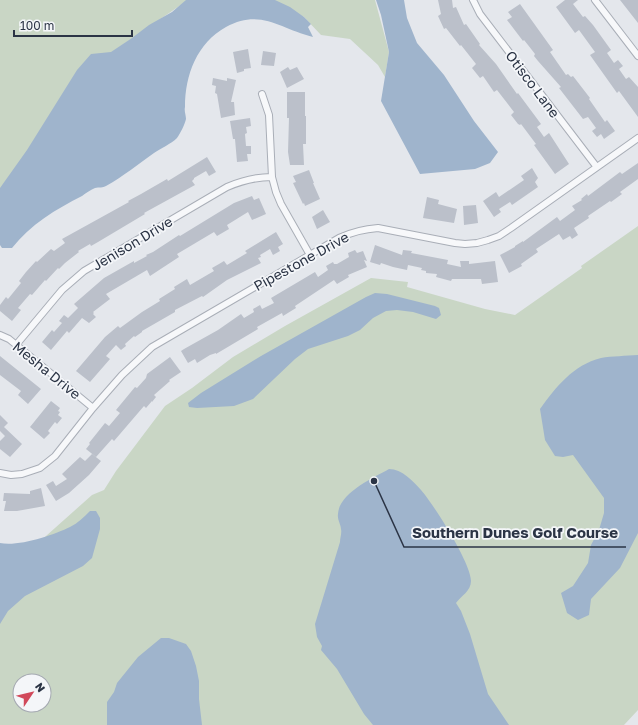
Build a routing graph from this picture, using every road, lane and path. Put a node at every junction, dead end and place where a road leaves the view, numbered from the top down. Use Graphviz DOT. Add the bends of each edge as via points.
graph roads {
  1 [pos="473,0"];
  2 [pos="595,0"];
  3 [pos="638,56"];
  4 [pos="262,94"];
  5 [pos="638,138"];
  6 [pos="596,166"];
  7 [pos="272,177"];
  8 [pos="310,255"];
  9 [pos="0,335"];
  10 [pos="16,345"];
  11 [pos="93,408"];
  12 [pos="0,473"];
  1 -- 6 [label="street, Otisco Lane" via="480,14"];
  2 -- 3 [label="street"];
  4 -- 7 [label="street" via="269,115"];
  5 -- 6 [label="street, Pipestone Drive"];
  6 -- 8 [label="street, Pipestone Drive" via="511,228 488,240 455,243 378,228 365,229 351,232"];
  7 -- 8 [label="street" via="280,204"];
  7 -- 10 [label="street, Jenison Drive" via="249,179 226,187 84,271 62,290"];
  8 -- 11 [label="street, Pipestone Drive" via="152,347 122,375"];
  9 -- 10 [label="street, Mesha Drive"];
  10 -- 11 [label="street, Mesha Drive"];
  11 -- 12 [label="street, Pipestone Drive" via="55,456 44,465 22,474"];
}
